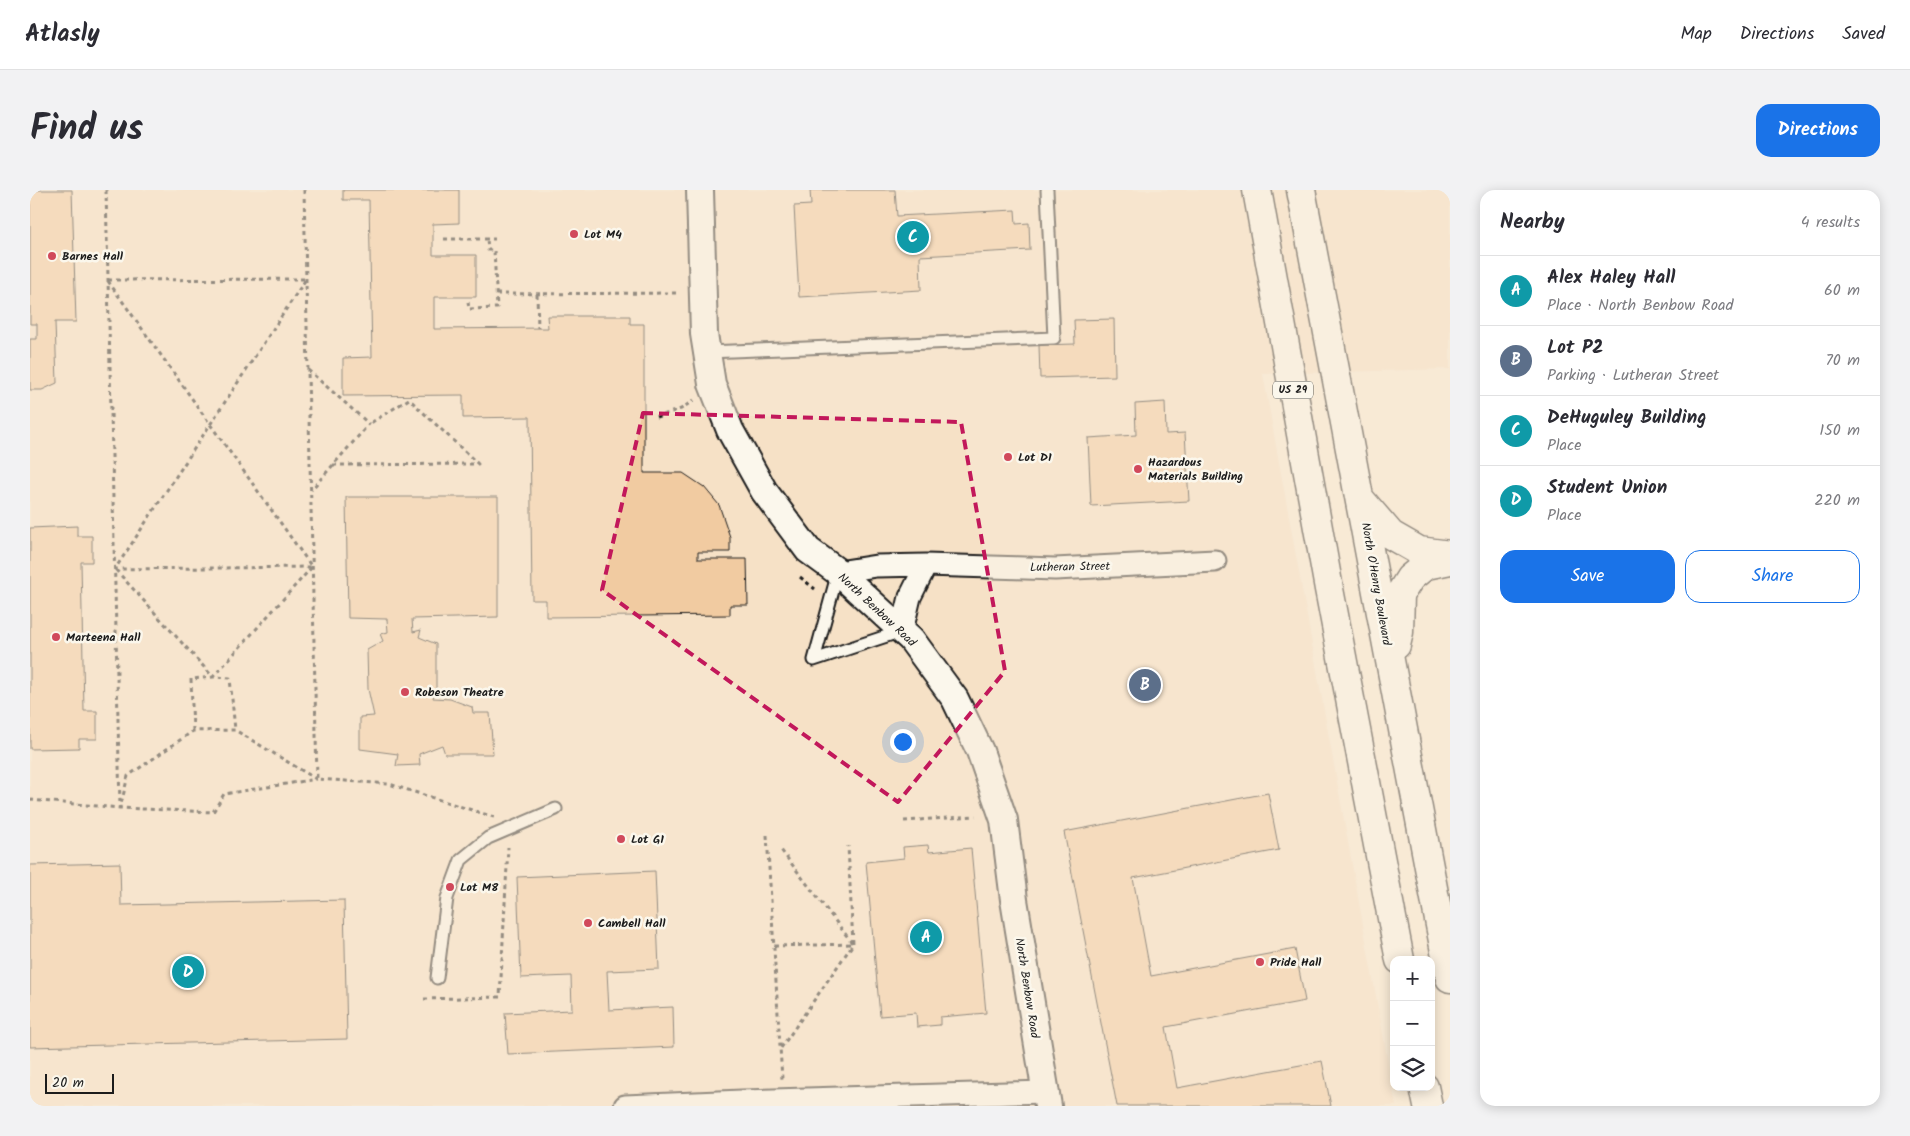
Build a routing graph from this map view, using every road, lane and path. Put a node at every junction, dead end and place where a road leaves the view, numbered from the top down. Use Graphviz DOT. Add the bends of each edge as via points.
graph roads {
  1 [pos="106,190"];
  2 [pos="304,190"];
  3 [pos="700,190"];
  4 [pos="710,190"];
  5 [pos="1048,190"];
  6 [pos="1257,190"];
  7 [pos="1301,190"];
  8 [pos="702,231"];
  9 [pos="444,239"];
  10 [pos="487,239"];
  11 [pos="495,240"];
  12 [pos="306,279"];
  13 [pos="108,280"];
  14 [pos="684,293"];
  15 [pos="496,294"];
  16 [pos="537,294"];
  17 [pos="468,302"];
  18 [pos="538,328"];
  19 [pos="707,352"];
  20 [pos="308,369"];
  21 [pos="696,398"];
  22 [pos="656,417"];
  23 [pos="210,423"];
  24 [pos="369,424"];
  25 [pos="333,465"];
  26 [pos="311,490"];
  27 [pos="1360,500"];
  28 [pos="1450,554"];
  29 [pos="1450,560"];
  30 [pos="1215,561"];
  31 [pos="926,566"];
  32 [pos="312,567"];
  33 [pos="115,569"];
  34 [pos="838,572"];
  35 [pos="902,631"];
  36 [pos="1391,671"];
  37 [pos="213,677"];
  38 [pos="235,730"];
  39 [pos="193,731"];
  40 [pos="317,779"];
  41 [pos="30,800"];
  42 [pos="120,808"];
  43 [pos="556,809"];
  44 [pos="980,816"];
  45 [pos="904,821"];
  46 [pos="502,832"];
  47 [pos="767,835"];
  48 [pos="848,846"];
  49 [pos="781,850"];
  50 [pos="853,944"];
  51 [pos="774,946"];
  52 [pos="1399,956"];
  53 [pos="437,978"];
  54 [pos="1450,978"];
  55 [pos="424,998"];
  56 [pos="780,1049"];
  57 [pos="782,1083"];
  58 [pos="1425,1091"];
  59 [pos="1046,1099"];
  60 [pos="625,1106"];
  61 [pos="1428,1106"];
  1 -- 13 [label="path"];
  2 -- 12 [label="path"];
  3 -- 8 [label="street, North Benbow Road"];
  4 -- 8 [label="street"];
  5 -- 19 [label="lane" via="1054,338"];
  6 -- 52 [label="highway, US 29"];
  7 -- 27 [label="highway, North O'Henry Boulevard"];
  8 -- 19 [label="street, North Benbow Road"];
  9 -- 10 [label="path"];
  10 -- 11 [label="path"];
  10 -- 15 [label="path" via="488,250 494,250"];
  12 -- 13 [label="path"];
  12 -- 20 [label="path"];
  12 -- 23 [label="path"];
  13 -- 23 [label="path"];
  13 -- 33 [label="path"];
  14 -- 16 [label="path"];
  15 -- 16 [label="path"];
  15 -- 17 [label="path" via="496,308 468,309"];
  16 -- 18 [label="path"];
  19 -- 34 [label="street, North Benbow Road" via="712,384 730,430 764,491 808,550"];
  20 -- 24 [label="path"];
  20 -- 26 [label="path"];
  21 -- 22 [label="path" via="681,409"];
  23 -- 32 [label="path"];
  23 -- 33 [label="path"];
  24 -- 25 [label="path"];
  24 -- 25 [label="path" via="409,399 478,464"];
  25 -- 26 [label="path"];
  26 -- 32 [label="path"];
  27 -- 28 [label="highway" via="1391,535 1419,551"];
  27 -- 36 [label="highway, North O'Henry Boulevard"];
  29 -- 36 [label="highway" via="1426,565 1410,578 1400,594 1399,632"];
  30 -- 31 [label="street, Lutheran Street" via="1055,569"];
  31 -- 34 [label="street, Lutheran Street" via="876,566"];
  31 -- 35 [label="street" via="910,597"];
  32 -- 33 [label="path"];
  32 -- 37 [label="path"];
  32 -- 40 [label="path"];
  33 -- 37 [label="path"];
  33 -- 42 [label="path"];
  34 -- 35 [label="street, North Benbow Road"];
  34 -- 35 [label="lane" via="814,660"];
  35 -- 59 [label="street, North Benbow Road" via="955,699 980,751 1004,820"];
  36 -- 54 [label="highway, North O'Henry Boulevard"];
  37 -- 38 [label="path" via="230,678"];
  37 -- 39 [label="path" via="191,679"];
  38 -- 39 [label="path"];
  38 -- 40 [label="path"];
  39 -- 42 [label="path" via="128,776"];
  40 -- 42 [label="path" via="224,794 213,812"];
  40 -- 46 [label="path" via="389,784 493,816"];
  41 -- 42 [label="path"];
  43 -- 46 [label="lane"];
  44 -- 45 [label="path"];
  46 -- 53 [label="lane" via="488,838 461,860 447,898"];
  46 -- 55 [label="path" via="509,849 500,997"];
  47 -- 51 [label="path"];
  48 -- 50 [label="path"];
  49 -- 50 [label="path"];
  50 -- 51 [label="path"];
  50 -- 56 [label="path"];
  51 -- 56 [label="path"];
  56 -- 57 [label="path"];
  58 -- 61 [label="highway"];
  59 -- 60 [label="street" via="762,1100"];
}
